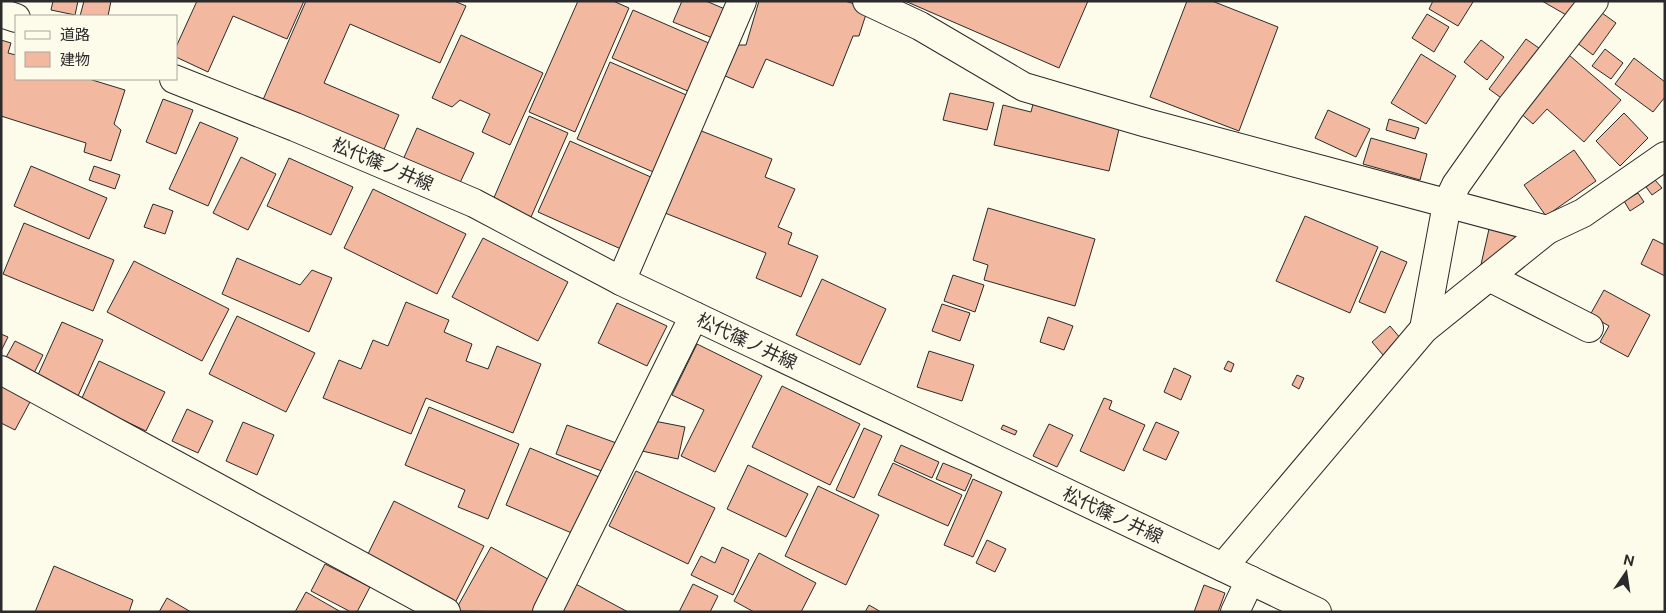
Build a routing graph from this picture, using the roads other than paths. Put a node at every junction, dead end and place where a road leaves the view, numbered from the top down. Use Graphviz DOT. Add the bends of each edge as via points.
graph roads {
  1 [pos="742,1"];
  2 [pos="867,1"];
  3 [pos="1594,1"];
  4 [pos="1,13"];
  5 [pos="15,18"];
  6 [pos="177,80"];
  7 [pos="1665,156"];
  8 [pos="1447,204"];
  9 [pos="1546,230"];
  10 [pos="1489,277"];
  11 [pos="621,281"];
  12 [pos="694,316"];
  13 [pos="1424,328"];
  14 [pos="1589,328"];
  15 [pos="1,370"];
  16 [pos="1223,567"];
  17 [pos="1250,580"];
  18 [pos="446,612"];
  19 [pos="547,612"];
  20 [pos="1235,612"];
  21 [pos="1317,612"];
  1 -- 11 [label="street"];
  2 -- 8 [label="street" via="920,26 1024,87"];
  3 -- 8 [label="street" via="1511,107 1456,185"];
  4 -- 5 [label="street"];
  6 -- 11 [label="street, 松代篠ノ井線" via="474,203"];
  7 -- 9 [label="street" via="1583,213"];
  8 -- 9 [label="street"];
  8 -- 13 [label="street"];
  9 -- 10 [label="street"];
  10 -- 13 [label="street"];
  10 -- 14 [label="street"];
  11 -- 12 [label="street, 松代篠ノ井線"];
  12 -- 16 [label="street, 松代篠ノ井線"];
  12 -- 19 [label="street"];
  13 -- 16 [label="street"];
  15 -- 18 [label="street"];
  16 -- 17 [label="street, 松代篠ノ井線"];
  17 -- 20 [label="street"];
  17 -- 21 [label="street, 松代篠ノ井線"];
}
